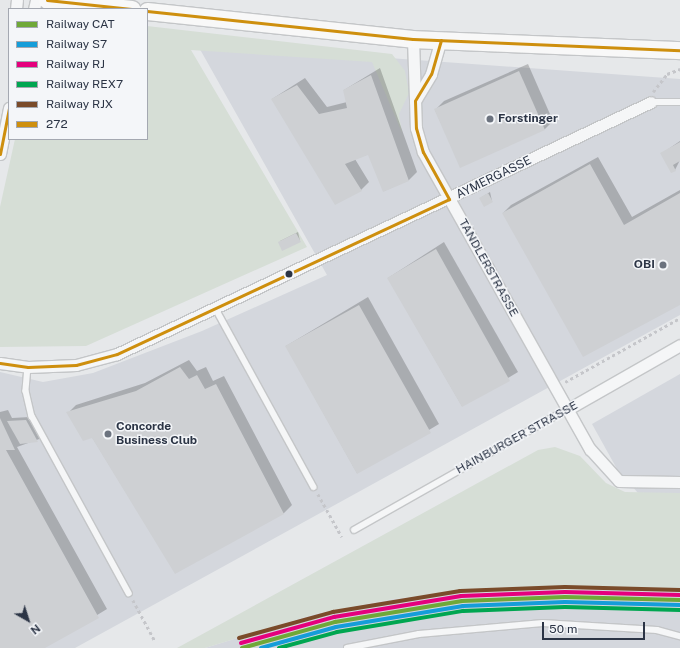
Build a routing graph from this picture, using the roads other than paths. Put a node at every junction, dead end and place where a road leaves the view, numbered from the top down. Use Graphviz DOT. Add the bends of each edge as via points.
graph roads {
  1 [pos="47,0"];
  2 [pos="70,6"];
  3 [pos="111,8"];
  4 [pos="148,11"];
  5 [pos="413,39"];
  6 [pos="441,40"];
  7 [pos="680,50"];
  8 [pos="415,100"];
  9 [pos="652,102"];
  10 [pos="680,102"];
  11 [pos="8,113"];
  12 [pos="0,154"];
  13 [pos="449,199"];
  14 [pos="216,309"];
  15 [pos="680,346"];
  16 [pos="0,363"];
  17 [pos="28,367"];
  18 [pos="568,409"];
  19 [pos="680,482"];
  20 [pos="314,487"];
  21 [pos="354,530"];
  22 [pos="129,593"];
  23 [pos="680,636"];
  24 [pos="348,648"];
  1 -- 2 [label="main road"];
  2 -- 3 [label="main road"];
  4 -- 5 [label="main road"];
  5 -- 6 [label="main road"];
  5 -- 8 [label="street, TANDLERSTRASSE"];
  6 -- 7 [label="main road"];
  6 -- 8 [label="street" via="431,74"];
  8 -- 13 [label="street, TANDLERSTRASSE" via="416,128 423,152"];
  9 -- 10 [label="lane"];
  9 -- 13 [label="street, AYMERGASSE"];
  11 -- 12 [label="street"];
  13 -- 14 [label="street, AYMERGASSE"];
  13 -- 18 [label="street, TANDLERSTRASSE"];
  14 -- 17 [label="street, AYMERGASSE" via="117,354 76,365"];
  14 -- 20 [label="lane"];
  15 -- 18 [label="street, HAINBURGER STRASSE"];
  16 -- 17 [label="street, AYMERGASSE"];
  17 -- 22 [label="lane" via="26,391 32,416"];
  18 -- 19 [label="street, TANDLERSTRASSE" via="590,449 619,481"];
  18 -- 21 [label="lane, HAINBURGER STRASSE"];
  23 -- 24 [label="lane" via="657,630 544,623 419,634"];
}
